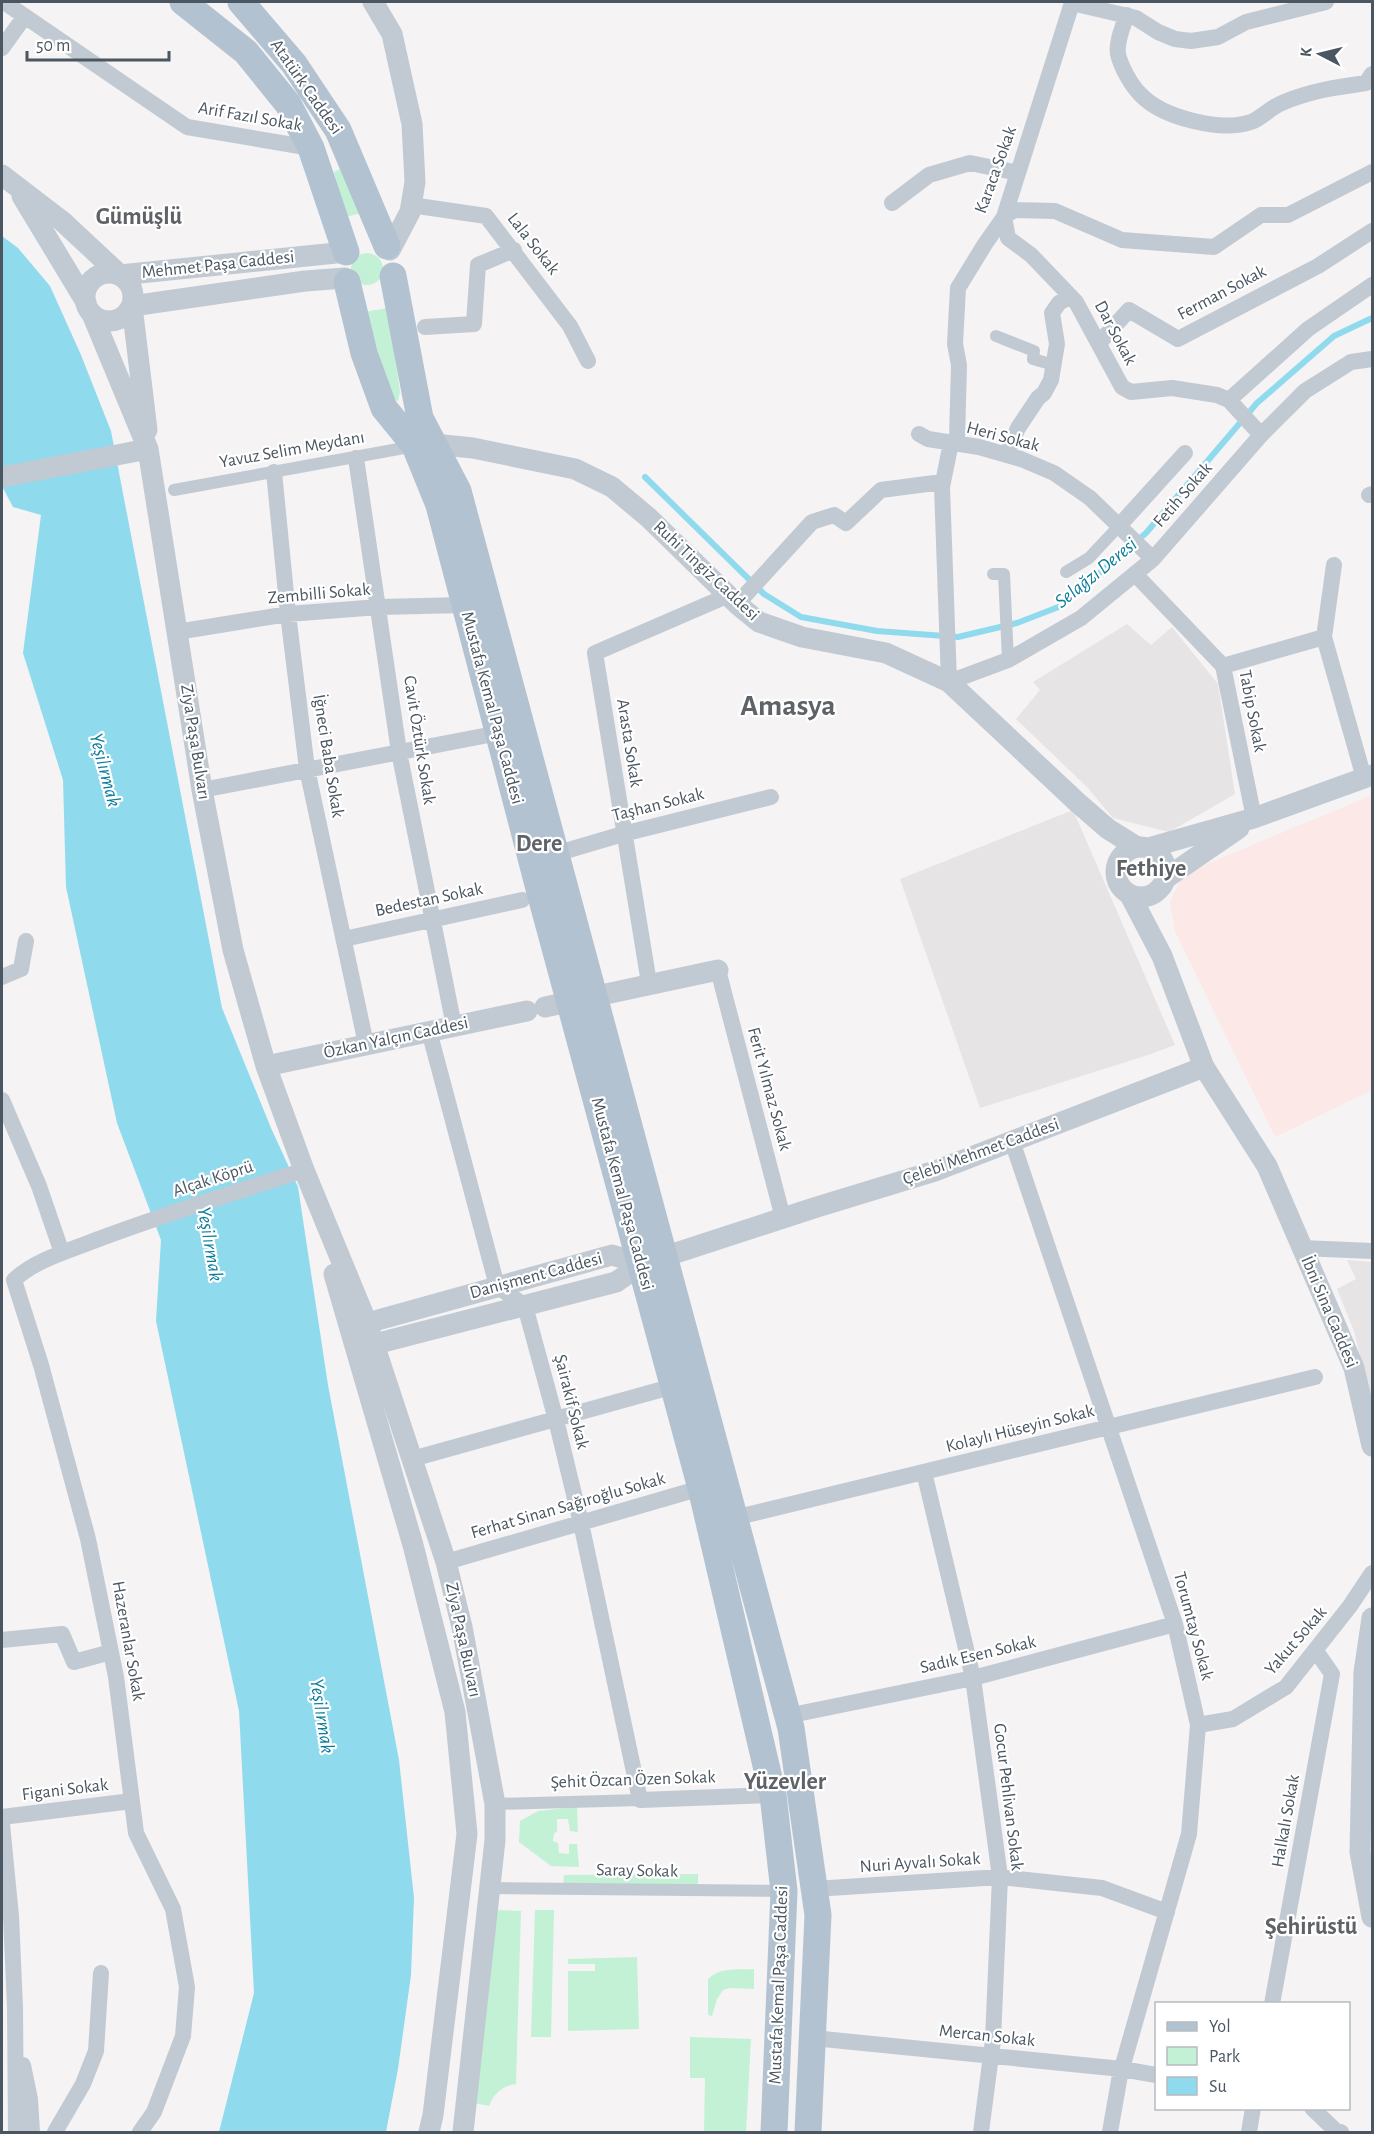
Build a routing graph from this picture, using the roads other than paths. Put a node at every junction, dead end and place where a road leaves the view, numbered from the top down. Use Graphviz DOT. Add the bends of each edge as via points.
graph roads {
  1 [pos="4,2"];
  2 [pos="183,2"];
  3 [pos="241,2"];
  4 [pos="373,2"];
  5 [pos="1326,2"];
  6 [pos="1127,15"];
  7 [pos="25,16"];
  8 [pos="2,48"];
  9 [pos="1372,75"];
  10 [pos="311,148"];
  11 [pos="1372,172"];
  12 [pos="1018,173"];
  13 [pos="9,180"];
  14 [pos="892,203"];
  15 [pos="411,205"];
  16 [pos="1004,217"];
  17 [pos="1372,231"];
  18 [pos="514,250"];
  19 [pos="390,257"];
  20 [pos="346,271"];
  21 [pos="120,275"];
  22 [pos="1372,285"];
  23 [pos="1070,296"];
  24 [pos="132,306"];
  25 [pos="89,308"];
  26 [pos="414,327"];
  27 [pos="996,336"];
  28 [pos="1099,343"];
  29 [pos="1372,358"];
  30 [pos="588,361"];
  31 [pos="1054,365"];
  32 [pos="1233,404"];
  33 [pos="1259,432"];
  34 [pos="919,434"];
  35 [pos="951,443"];
  36 [pos="424,445"];
  37 [pos="148,449"];
  38 [pos="1185,453"];
  39 [pos="1006,454"];
  40 [pos="356,458"];
  41 [pos="274,472"];
  42 [pos="2,477"];
  43 [pos="942,482"];
  44 [pos="174,490"];
  45 [pos="1121,529"];
  46 [pos="1150,556"];
  47 [pos="1334,566"];
  48 [pos="1066,572"];
  49 [pos="993,574"];
  50 [pos="1135,574"];
  51 [pos="738,597"];
  52 [pos="465,605"];
  53 [pos="379,607"];
  54 [pos="288,614"];
  55 [pos="177,633"];
  56 [pos="1324,637"];
  57 [pos="1008,660"];
  58 [pos="1223,666"];
  59 [pos="950,682"];
  60 [pos="499,733"];
  61 [pos="399,752"];
  62 [pos="307,769"];
  63 [pos="1368,777"];
  64 [pos="201,790"];
  65 [pos="771,797"];
  66 [pos="1254,818"];
  67 [pos="1107,829"];
  68 [pos="623,834"];
  69 [pos="1142,847"];
  70 [pos="555,854"];
  71 [pos="1118,863"];
  72 [pos="1163,884"];
  73 [pos="1130,895"];
  74 [pos="522,900"];
  75 [pos="432,920"];
  76 [pos="344,939"];
  77 [pos="26,941"];
  78 [pos="1162,956"];
  79 [pos="718,970"];
  80 [pos="2,977"];
  81 [pos="649,983"];
  82 [pos="559,1003"];
  83 [pos="454,1026"];
  84 [pos="429,1030"];
  85 [pos="366,1044"];
  86 [pos="266,1065"];
  87 [pos="1204,1067"];
  88 [pos="2,1100"];
  89 [pos="1012,1141"];
  90 [pos="304,1170"];
  91 [pos="783,1218"];
  92 [pos="134,1226"];
  93 [pos="1302,1248"];
  94 [pos="1372,1251"];
  95 [pos="62,1253"];
  96 [pos="652,1260"];
  97 [pos="497,1286"];
  98 [pos="525,1306"];
  99 [pos="367,1323"];
  100 [pos="375,1344"];
  101 [pos="1315,1377"];
  102 [pos="674,1386"];
  103 [pos="556,1420"];
  104 [pos="1109,1427"];
  105 [pos="1372,1446"];
  106 [pos="412,1459"];
  107 [pos="924,1472"];
  108 [pos="701,1488"];
  109 [pos="734,1518"];
  110 [pos="581,1523"];
  111 [pos="446,1562"];
  112 [pos="1372,1573"];
  113 [pos="1372,1618"];
  114 [pos="1175,1624"];
  115 [pos="2,1641"];
  116 [pos="1316,1651"];
  117 [pos="111,1652"];
  118 [pos="1368,1672"];
  119 [pos="973,1678"];
  120 [pos="787,1716"];
  121 [pos="1198,1725"];
  122 [pos="773,1795"];
  123 [pos="640,1800"];
  124 [pos="132,1801"];
  125 [pos="495,1804"];
  126 [pos="2,1817"];
  127 [pos="2,1824"];
  128 [pos="1000,1877"];
  129 [pos="489,1888"];
  130 [pos="814,1889"];
  131 [pos="784,1891"];
  132 [pos="1167,1912"];
  133 [pos="1372,1917"];
  134 [pos="101,1973"];
  135 [pos="1272,2002"];
  136 [pos="15,2007"];
  137 [pos="813,2038"];
  138 [pos="991,2055"];
  139 [pos="1122,2069"];
  140 [pos="1155,2074"];
  141 [pos="1253,2110"];
  142 [pos="1313,2110"];
  143 [pos="16,2133"];
  144 [pos="32,2133"];
  145 [pos="55,2133"];
  146 [pos="140,2133"];
  147 [pos="429,2133"];
  148 [pos="463,2133"];
  149 [pos="774,2133"];
  150 [pos="808,2133"];
  151 [pos="981,2133"];
  152 [pos="1110,2133"];
  153 [pos="1249,2133"];
  154 [pos="1341,2133"];
  1 -- 7 [label="street, Arif Fazıl Sokak"];
  2 -- 10 [label="main road, Atatürk Caddesi" via="246,52 288,104"];
  3 -- 19 [label="main road, Atatürk Caddesi" via="294,64 338,130"];
  4 -- 15 [label="street" via="392,34 412,124 416,183"];
  5 -- 6 [label="street, Karaca Sokak" via="1246,22 1218,37 1191,41 1175,39"];
  6 -- 9 [label="street" via="1118,53 1126,73 1141,95 1174,116 1220,126 1251,122 1281,103 1327,88 1366,83"];
  6 -- 12 [label="street, Karaca Sokak" via="1072,3"];
  7 -- 8 [label="street"];
  7 -- 10 [label="street, Arif Fazıl Sokak" via="187,127"];
  10 -- 20 [label="main road, Atatürk Caddesi"];
  11 -- 16 [label="street" via="1288,215 1261,215 1214,247 1122,240 1055,211 1014,210"];
  12 -- 14 [label="street" via="970,163 929,175"];
  12 -- 16 [label="street, Karaca Sokak"];
  13 -- 21 [label="street, Mehmet Paşa Caddesi" via="62,221"];
  13 -- 25 [label="street, Mehmet Paşa Caddesi"];
  15 -- 18 [label="street, Lala Sokak" via="486,216"];
  15 -- 19 [label="street"];
  16 -- 23 [label="street, Dar Sokak" via="1008,238 1031,255"];
  16 -- 35 [label="street, Karaca Sokak" via="958,288 957,439"];
  17 -- 28 [label="street, Ferman Sokak" via="1318,266 1178,339 1129,310"];
  18 -- 26 [label="street" via="478,265 474,324"];
  18 -- 30 [label="street, Lala Sokak" via="570,326"];
  19 -- 20 [label="main road" via="371,239 362,240 354,243"];
  19 -- 20 [label="main road" via="385,287 361,291"];
  19 -- 26 [label="main road, Mustafa Kemal Paşa Caddesi"];
  20 -- 21 [label="street, Mehmet Paşa Caddesi"];
  20 -- 24 [label="street, Mehmet Paşa Caddesi" via="305,281"];
  20 -- 36 [label="main road, Mustafa Kemal Paşa Caddesi" via="364,353 384,408"];
  21 -- 24 [label="street" via="131,287"];
  21 -- 25 [label="street" via="97,276 86,289"];
  22 -- 32 [label="street" via="1308,329"];
  23 -- 28 [label="street, Dar Sokak"];
  23 -- 31 [label="street" via="1052,313 1057,344"];
  24 -- 25 [label="street" via="124,317 102,321"];
  24 -- 37 [label="street"];
  25 -- 37 [label="street, Ziya Paşa Bulvarı"];
  26 -- 36 [label="main road, Mustafa Kemal Paşa Caddesi"];
  27 -- 31 [label="street" via="1034,351 1033,359"];
  28 -- 32 [label="street, Dar Sokak" via="1122,387 1131,392 1172,388 1217,396"];
  29 -- 33 [label="street, Fetih Sokak" via="1351,362 1305,391"];
  31 -- 39 [label="street" via="1048,388 1029,411"];
  32 -- 33 [label="street"];
  33 -- 46 [label="street, Fetih Sokak"];
  34 -- 35 [label="street, Heri Sokak"];
  35 -- 39 [label="street, Heri Sokak"];
  35 -- 43 [label="street, Karaca Sokak"];
  36 -- 40 [label="street, Yavuz Selim Meydanı"];
  36 -- 51 [label="street, Ruhi Tingiz Caddesi" via="473,448 575,469 612,487"];
  36 -- 52 [label="main road, Mustafa Kemal Paşa Caddesi"];
  36 -- 70 [label="main road, Mustafa Kemal Paşa Caddesi" via="458,491"];
  37 -- 42 [label="street"];
  37 -- 55 [label="street, Ziya Paşa Bulvarı"];
  38 -- 45 [label="street"];
  39 -- 45 [label="street, Heri Sokak" via="1054,473 1090,498"];
  40 -- 41 [label="street, Yavuz Selim Meydanı"];
  40 -- 53 [label="street, Cavit Öztürk Sokak"];
  41 -- 44 [label="street, Yavuz Selim Meydanı"];
  41 -- 54 [label="street, İğneci Baba Sokak"];
  43 -- 51 [label="street" via="881,490 846,523 834,515 812,522 760,580"];
  43 -- 59 [label="street, Karaca Sokak"];
  45 -- 46 [label="street, Heri Sokak"];
  45 -- 48 [label="street" via="1089,558"];
  46 -- 50 [label="street, Fetih Sokak"];
  47 -- 56 [label="street"];
  49 -- 57 [label="street" via="1004,574"];
  50 -- 57 [label="street, Fetih Sokak" via="1081,618"];
  50 -- 58 [label="street, Tabip Sokak"];
  51 -- 59 [label="street, Ruhi Tingiz Caddesi" via="759,622 802,637 886,653"];
  51 -- 68 [label="street, Arasta Sokak" via="595,653"];
  52 -- 53 [label="street, Zembilli Sokak"];
  52 -- 60 [label="main road, Mustafa Kemal Paşa Caddesi"];
  53 -- 54 [label="street, Zembilli Sokak"];
  53 -- 61 [label="street, Cavit Öztürk Sokak"];
  54 -- 55 [label="street, Zembilli Sokak"];
  54 -- 62 [label="street, İğneci Baba Sokak"];
  55 -- 64 [label="street, Ziya Paşa Bulvarı"];
  56 -- 58 [label="street"];
  56 -- 63 [label="street"];
  57 -- 59 [label="street, Fetih Sokak"];
  58 -- 66 [label="street, Tabip Sokak"];
  59 -- 67 [label="street, Ruhi Tingiz Caddesi"];
  60 -- 61 [label="street"];
  60 -- 82 [label="main road, Mustafa Kemal Paşa Caddesi"];
  61 -- 62 [label="street"];
  61 -- 75 [label="street, Cavit Öztürk Sokak"];
  62 -- 64 [label="street"];
  62 -- 76 [label="street, İğneci Baba Sokak"];
  63 -- 66 [label="street"];
  64 -- 86 [label="street, Ziya Paşa Bulvarı" via="233,950"];
  65 -- 68 [label="street, Taşhan Sokak"];
  66 -- 69 [label="street"];
  66 -- 72 [label="street"];
  67 -- 69 [label="street, Ruhi Tingiz Caddesi"];
  67 -- 71 [label="street"];
  68 -- 70 [label="street, Taşhan Sokak"];
  68 -- 81 [label="street, Arasta Sokak"];
  69 -- 71 [label="street" via="1129,850"];
  69 -- 72 [label="street" via="1160,854 1165,861"];
  70 -- 82 [label="main road, Mustafa Kemal Paşa Caddesi"];
  71 -- 73 [label="street" via="1117,879"];
  72 -- 73 [label="street" via="1151,896"];
  72 -- 78 [label="street" via="1158,911"];
  73 -- 78 [label="street"];
  74 -- 75 [label="street, Bedestan Sokak"];
  75 -- 76 [label="street, Bedestan Sokak"];
  75 -- 83 [label="street, Cavit Öztürk Sokak"];
  76 -- 85 [label="street, İğneci Baba Sokak"];
  77 -- 80 [label="street" via="21,969"];
  78 -- 87 [label="street"];
  79 -- 81 [label="street, Özkan Yalçın Caddesi"];
  79 -- 91 [label="street, Ferit Yılmaz Sokak"];
  81 -- 82 [label="street, Özkan Yalçın Caddesi"];
  82 -- 83 [label="street, Özkan Yalçın Caddesi"];
  82 -- 96 [label="main road, Mustafa Kemal Paşa Caddesi"];
  83 -- 84 [label="street, Özkan Yalçın Caddesi"];
  84 -- 85 [label="street, Özkan Yalçın Caddesi"];
  84 -- 97 [label="street"];
  85 -- 86 [label="street, Özkan Yalçın Caddesi"];
  86 -- 90 [label="street, Ziya Paşa Bulvarı"];
  87 -- 89 [label="street, Çelebi Mehmet Caddesi"];
  87 -- 93 [label="street, İbni Sina Caddesi" via="1267,1166"];
  88 -- 95 [label="street" via="39,1186"];
  89 -- 91 [label="street, Çelebi Mehmet Caddesi" via="935,1171"];
  89 -- 104 [label="street, Torumtay Sokak"];
  90 -- 92 [label="street, Alçak Köprü"];
  90 -- 99 [label="street, Ziya Paşa Bulvarı"];
  90 -- 147 [label="street, Ziya Paşa Bulvarı" via="413,1545 455,1712 468,1834"];
  91 -- 96 [label="street, Çelebi Mehmet Caddesi"];
  92 -- 95 [label="street, Hazeranlar Sokak"];
  93 -- 94 [label="street, İbni Sina Caddesi"];
  93 -- 105 [label="street, İbni Sina Caddesi" via="1354,1368"];
  95 -- 117 [label="street, Hazeranlar Sokak" via="24,1271 14,1281 88,1539"];
  96 -- 97 [label="street, Danişment Caddesi" via="612,1255"];
  96 -- 98 [label="street, Danişment Caddesi" via="616,1282"];
  96 -- 102 [label="main road, Mustafa Kemal Paşa Caddesi"];
  96 -- 109 [label="main road, Mustafa Kemal Paşa Caddesi"];
  97 -- 98 [label="street"];
  97 -- 99 [label="street, Danişment Caddesi"];
  98 -- 100 [label="street, Danişment Caddesi"];
  98 -- 103 [label="street, Şairakif Sokak"];
  99 -- 100 [label="street, Ziya Paşa Bulvarı"];
  100 -- 106 [label="street, Ziya Paşa Bulvarı"];
  101 -- 104 [label="street, Kolaylı Hüseyin Sokak"];
  102 -- 103 [label="street"];
  102 -- 108 [label="main road, Mustafa Kemal Paşa Caddesi"];
  103 -- 106 [label="street"];
  103 -- 110 [label="street, Şairakif Sokak"];
  104 -- 107 [label="street, Kolaylı Hüseyin Sokak"];
  104 -- 114 [label="street, Torumtay Sokak"];
  106 -- 111 [label="street, Ziya Paşa Bulvarı"];
  107 -- 109 [label="street, Kolaylı Hüseyin Sokak"];
  107 -- 119 [label="street, Gocur Pehlivan Sokak"];
  108 -- 110 [label="street, Ferhat Sinan Sağıroğlu Sokak"];
  108 -- 122 [label="main road, Mustafa Kemal Paşa Caddesi"];
  109 -- 120 [label="main road, Mustafa Kemal Paşa Caddesi"];
  110 -- 111 [label="street, Ferhat Sinan Sağıroğlu Sokak"];
  110 -- 123 [label="street, Şairakif Sokak"];
  111 -- 125 [label="street, Ziya Paşa Bulvarı"];
  112 -- 116 [label="street, Yakut Sokak"];
  113 -- 118 [label="street"];
  114 -- 119 [label="street, Sadık Esen Sokak"];
  114 -- 121 [label="street, Torumtay Sokak"];
  115 -- 117 [label="street" via="62,1634 74,1662"];
  116 -- 121 [label="street, Yakut Sokak" via="1286,1687 1233,1719"];
  116 -- 135 [label="street, Halkalı Sokak" via="1332,1674"];
  117 -- 124 [label="street, Hazeranlar Sokak"];
  118 -- 133 [label="street" via="1360,1852"];
  119 -- 120 [label="street, Sadık Esen Sokak"];
  119 -- 128 [label="street, Gocur Pehlivan Sokak"];
  120 -- 130 [label="main road, Mustafa Kemal Paşa Caddesi"];
  121 -- 132 [label="street, Torumtay Sokak" via="1189,1834"];
  122 -- 123 [label="street, Şehit Özcan Özen Sokak"];
  122 -- 131 [label="main road, Mustafa Kemal Paşa Caddesi"];
  123 -- 125 [label="street, Şehit Özcan Özen Sokak"];
  124 -- 126 [label="street, Figani Sokak"];
  124 -- 146 [label="street, Hazeranlar Sokak" via="136,1833 173,1909 187,1987 183,2036 154,2112"];
  125 -- 129 [label="street, Ziya Paşa Bulvarı"];
  127 -- 136 [label="street"];
  128 -- 130 [label="street, Nuri Ayvalı Sokak"];
  128 -- 132 [label="street, Nuri Ayvalı Sokak" via="1102,1888"];
  128 -- 138 [label="street, Gocur Pehlivan Sokak"];
  129 -- 131 [label="street, Saray Sokak"];
  129 -- 148 [label="street, Ziya Paşa Bulvarı"];
  130 -- 137 [label="main road, Mustafa Kemal Paşa Caddesi" via="818,1915"];
  131 -- 149 [label="main road, Mustafa Kemal Paşa Caddesi"];
  132 -- 139 [label="street, Torumtay Sokak"];
  134 -- 145 [label="street" via="96,2051 83,2084"];
  136 -- 143 [label="street"];
  136 -- 144 [label="street"];
  137 -- 138 [label="street, Mercan Sokak"];
  137 -- 150 [label="main road, Mustafa Kemal Paşa Caddesi"];
  138 -- 139 [label="street, Mercan Sokak"];
  138 -- 151 [label="street, Gocur Pehlivan Sokak"];
  139 -- 140 [label="street, Mercan Sokak"];
  139 -- 152 [label="street, Torumtay Sokak"];
  141 -- 153 [label="street"];
  142 -- 154 [label="street"];
}
